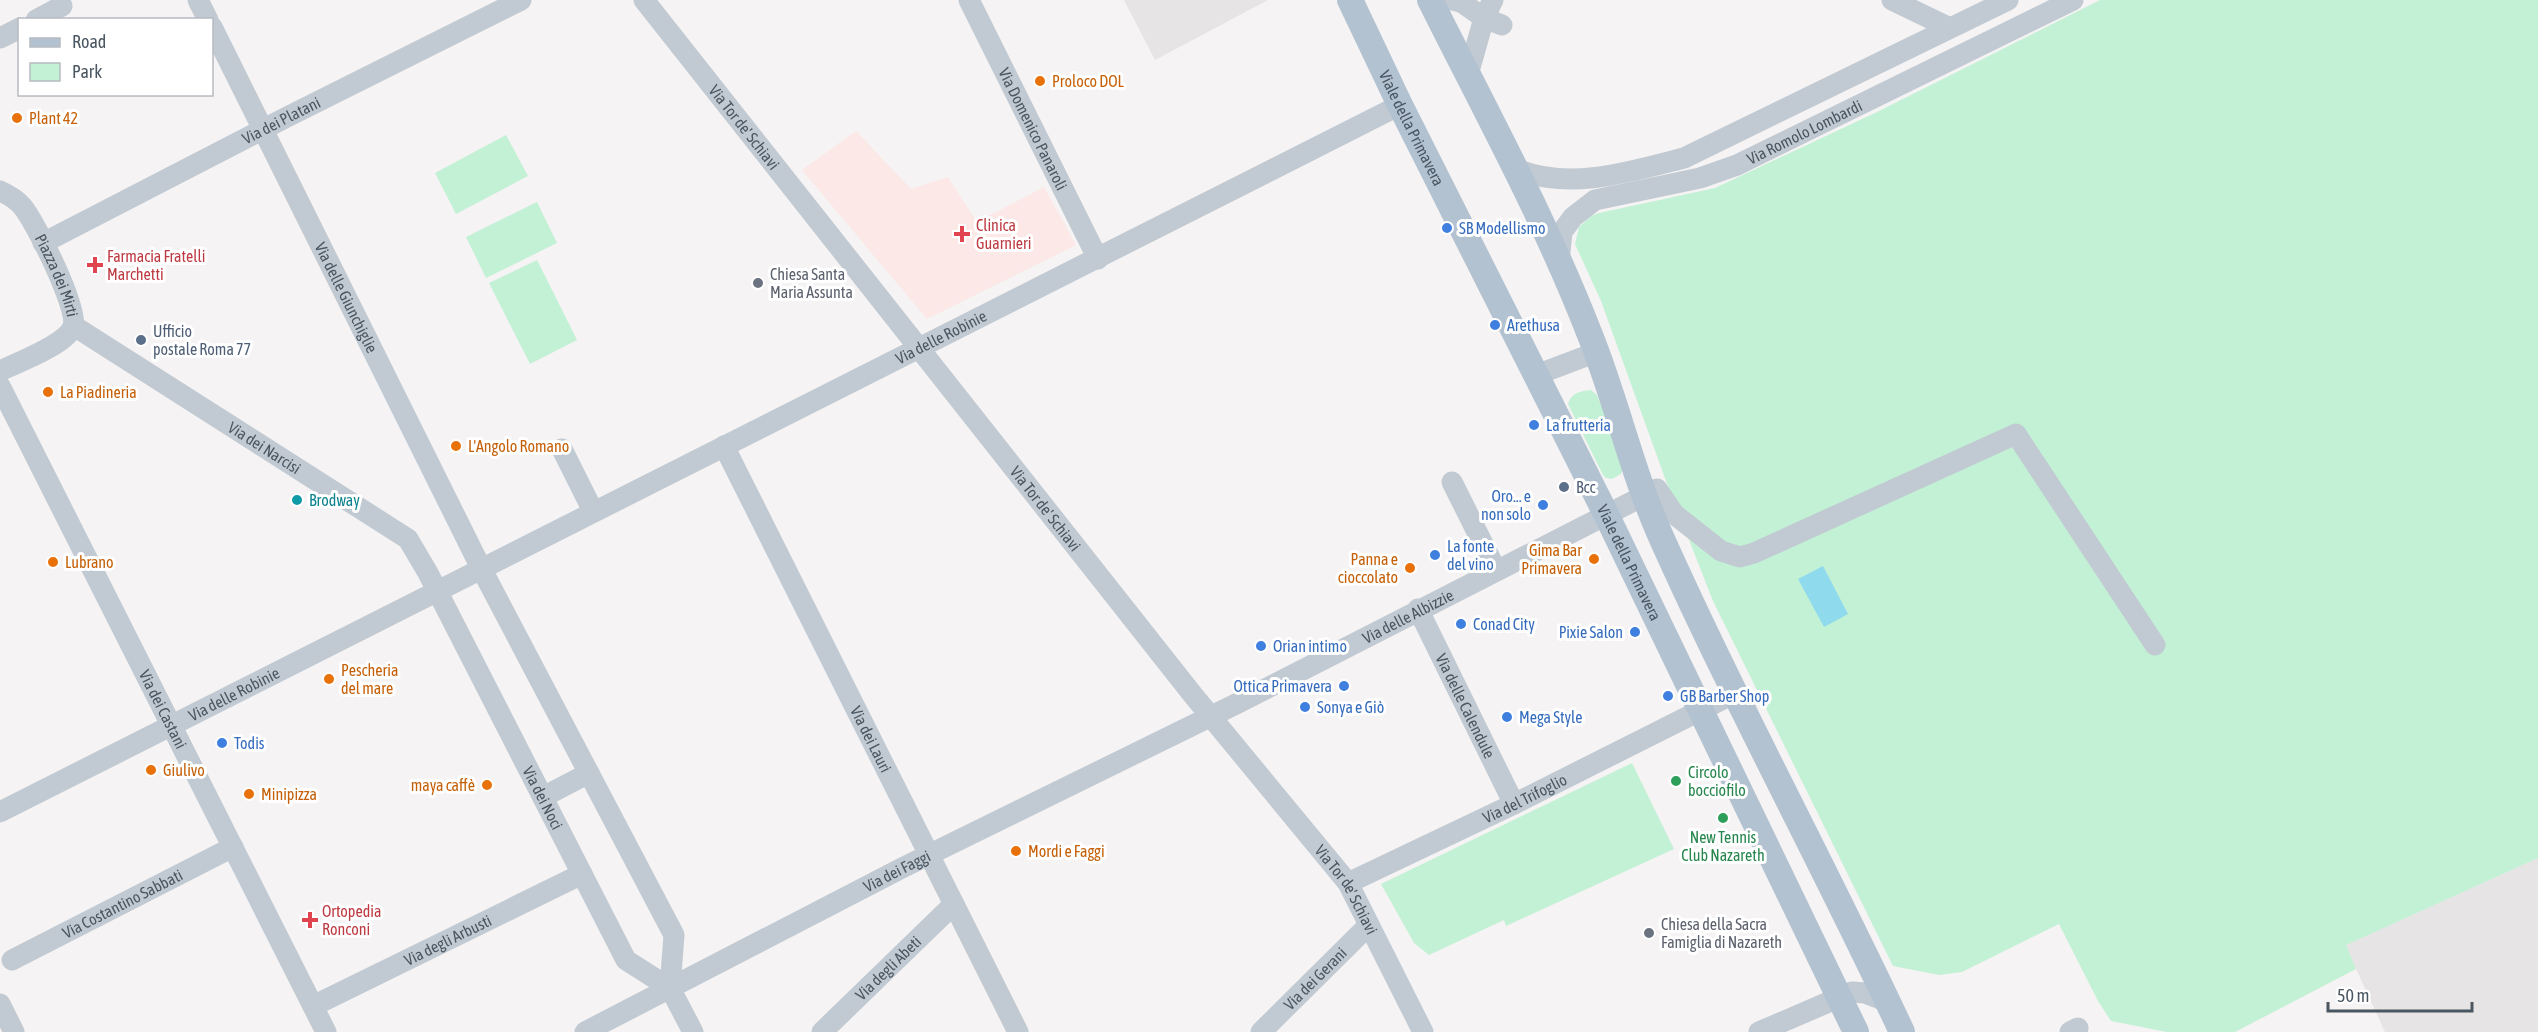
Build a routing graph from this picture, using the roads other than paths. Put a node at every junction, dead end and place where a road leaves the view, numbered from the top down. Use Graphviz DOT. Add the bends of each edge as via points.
graph roads {
  1 [pos="198,0"];
  2 [pos="521,0"];
  3 [pos="644,0"];
  4 [pos="969,0"];
  5 [pos="1350,0"];
  6 [pos="1430,0"];
  7 [pos="1452,0"];
  8 [pos="1892,0"];
  9 [pos="2008,0"];
  10 [pos="2073,0"];
  11 [pos="62,6"];
  12 [pos="1493,14"];
  13 [pos="40,18"];
  14 [pos="207,18"];
  15 [pos="1950,28"];
  16 [pos="18,29"];
  17 [pos="213,29"];
  18 [pos="0,38"];
  19 [pos="1468,75"];
  20 [pos="1400,105"];
  21 [pos="263,130"];
  22 [pos="1516,169"];
  23 [pos="0,191"];
  24 [pos="43,243"];
  25 [pos="1098,259"];
  26 [pos="1559,263"];
  27 [pos="74,326"];
  28 [pos="918,349"];
  29 [pos="1597,352"];
  30 [pos="0,371"];
  31 [pos="1536,375"];
  32 [pos="0,386"];
  33 [pos="724,446"];
  34 [pos="562,448"];
  35 [pos="1452,482"];
  36 [pos="1643,496"];
  37 [pos="593,511"];
  38 [pos="1606,514"];
  39 [pos="481,568"];
  40 [pos="1496,570"];
  41 [pos="436,590"];
  42 [pos="1418,609"];
  43 [pos="2155,645"];
  44 [pos="1735,693"];
  45 [pos="1701,710"];
  46 [pos="1210,716"];
  47 [pos="171,727"];
  48 [pos="589,773"];
  49 [pos="543,797"];
  50 [pos="1514,804"];
  51 [pos="0,812"];
  52 [pos="233,847"];
  53 [pos="930,854"];
  54 [pos="582,874"];
  55 [pos="1348,883"];
  56 [pos="954,904"];
  57 [pos="1369,926"];
  58 [pos="12,960"];
  59 [pos="670,988"];
  60 [pos="1839,996"];
  61 [pos="1888,1002"];
  62 [pos="0,1004"];
  63 [pos="313,1006"];
  64 [pos="14,1032"];
  65 [pos="326,1032"];
  66 [pos="585,1032"];
  67 [pos="693,1032"];
  68 [pos="822,1032"];
  69 [pos="1018,1032"];
  70 [pos="1261,1032"];
  71 [pos="1423,1032"];
  72 [pos="1760,1032"];
  73 [pos="1856,1032"];
  74 [pos="1902,1032"];
  1 -- 14 [label="street"];
  2 -- 21 [label="street, Via dei Platani"];
  3 -- 28 [label="street, Via Tor de' Schiavi"];
  4 -- 25 [label="street, Via Domenico Panaroli"];
  5 -- 20 [label="main road, Viale della Primavera"];
  6 -- 19 [label="main road"];
  7 -- 12 [label="street"];
  8 -- 15 [label="street"];
  9 -- 15 [label="street, Via Romolo Lombardi"];
  10 -- 26 [label="street, Via Romolo Lombardi" via="1737,165 1700,178 1595,200 1573,217 1562,232"];
  11 -- 13 [label="street"];
  12 -- 19 [label="street"];
  15 -- 22 [label="street, Via Romolo Lombardi" via="1684,158 1576,179 1542,178"];
  16 -- 18 [label="street"];
  17 -- 21 [label="street, Via delle Giunchiglie"];
  19 -- 22 [label="main road"];
  20 -- 25 [label="street, Via delle Robinie"];
  20 -- 31 [label="main road, Viale della Primavera"];
  21 -- 24 [label="street, Via dei Platani"];
  21 -- 39 [label="street, Via delle Giunchiglie"];
  22 -- 26 [label="main road"];
  23 -- 24 [label="street, Piazza dei Mirti" via="22,205"];
  24 -- 27 [label="street, Piazza dei Mirti" via="72,304"];
  25 -- 28 [label="street, Via delle Robinie"];
  26 -- 29 [label="main road"];
  27 -- 30 [label="street, Piazza dei Mirti" via="60,341"];
  27 -- 41 [label="street, Via dei Narcisi" via="408,539"];
  28 -- 33 [label="street, Via delle Robinie"];
  28 -- 46 [label="street, Via Tor de' Schiavi"];
  29 -- 31 [label="street"];
  29 -- 36 [label="main road"];
  31 -- 38 [label="main road, Viale della Primavera"];
  32 -- 47 [label="street, Via dei Castani"];
  33 -- 37 [label="street, Via delle Robinie"];
  33 -- 53 [label="street, Via dei Lauri"];
  34 -- 37 [label="street"];
  35 -- 40 [label="street"];
  36 -- 38 [label="street, Via delle Albizzie"];
  36 -- 43 [label="street" via="1657,489 1674,514 1721,551 1740,558 2016,434"];
  36 -- 44 [label="main road"];
  37 -- 39 [label="street, Via delle Robinie"];
  38 -- 40 [label="street, Via delle Albizzie"];
  38 -- 45 [label="main road, Viale della Primavera"];
  39 -- 41 [label="street, Via delle Robinie"];
  39 -- 48 [label="street"];
  40 -- 42 [label="street, Via delle Albizzie"];
  41 -- 47 [label="street, Via delle Robinie"];
  41 -- 49 [label="street, Via dei Noci"];
  42 -- 46 [label="street, Via delle Albizzie"];
  42 -- 50 [label="street, Via delle Calendule"];
  44 -- 45 [label="street, Via del Trifoglio"];
  44 -- 61 [label="main road"];
  45 -- 50 [label="street, Via del Trifoglio"];
  45 -- 60 [label="main road, Viale della Primavera"];
  46 -- 53 [label="street, Via dei Faggi"];
  46 -- 55 [label="street, Via Tor de' Schiavi"];
  47 -- 51 [label="street, Via delle Robinie"];
  47 -- 52 [label="street, Via dei Castani"];
  48 -- 49 [label="street"];
  48 -- 59 [label="street" via="674,935"];
  49 -- 54 [label="street, Via dei Noci"];
  50 -- 55 [label="street, Via del Trifoglio"];
  52 -- 58 [label="street, Via Costantino Sabbati"];
  52 -- 63 [label="street, Via dei Castani"];
  53 -- 56 [label="street, Via dei Lauri"];
  53 -- 59 [label="street, Via dei Faggi"];
  54 -- 59 [label="street, Via dei Noci" via="626,960"];
  54 -- 63 [label="street, Via degli Arbusti"];
  55 -- 57 [label="street, Via Tor de' Schiavi"];
  56 -- 68 [label="street, Via degli Abeti"];
  56 -- 69 [label="street, Via dei Lauri"];
  57 -- 70 [label="street, Via dei Gerani"];
  57 -- 71 [label="street, Via Tor de' Schiavi"];
  59 -- 66 [label="street, Via dei Faggi"];
  59 -- 67 [label="street, Via dei Noci"];
  60 -- 61 [label="street" via="1855,991"];
  60 -- 72 [label="street"];
  60 -- 73 [label="main road, Viale della Primavera"];
  61 -- 74 [label="main road"];
  62 -- 64 [label="street"];
  63 -- 65 [label="street, Via dei Castani"];
}
